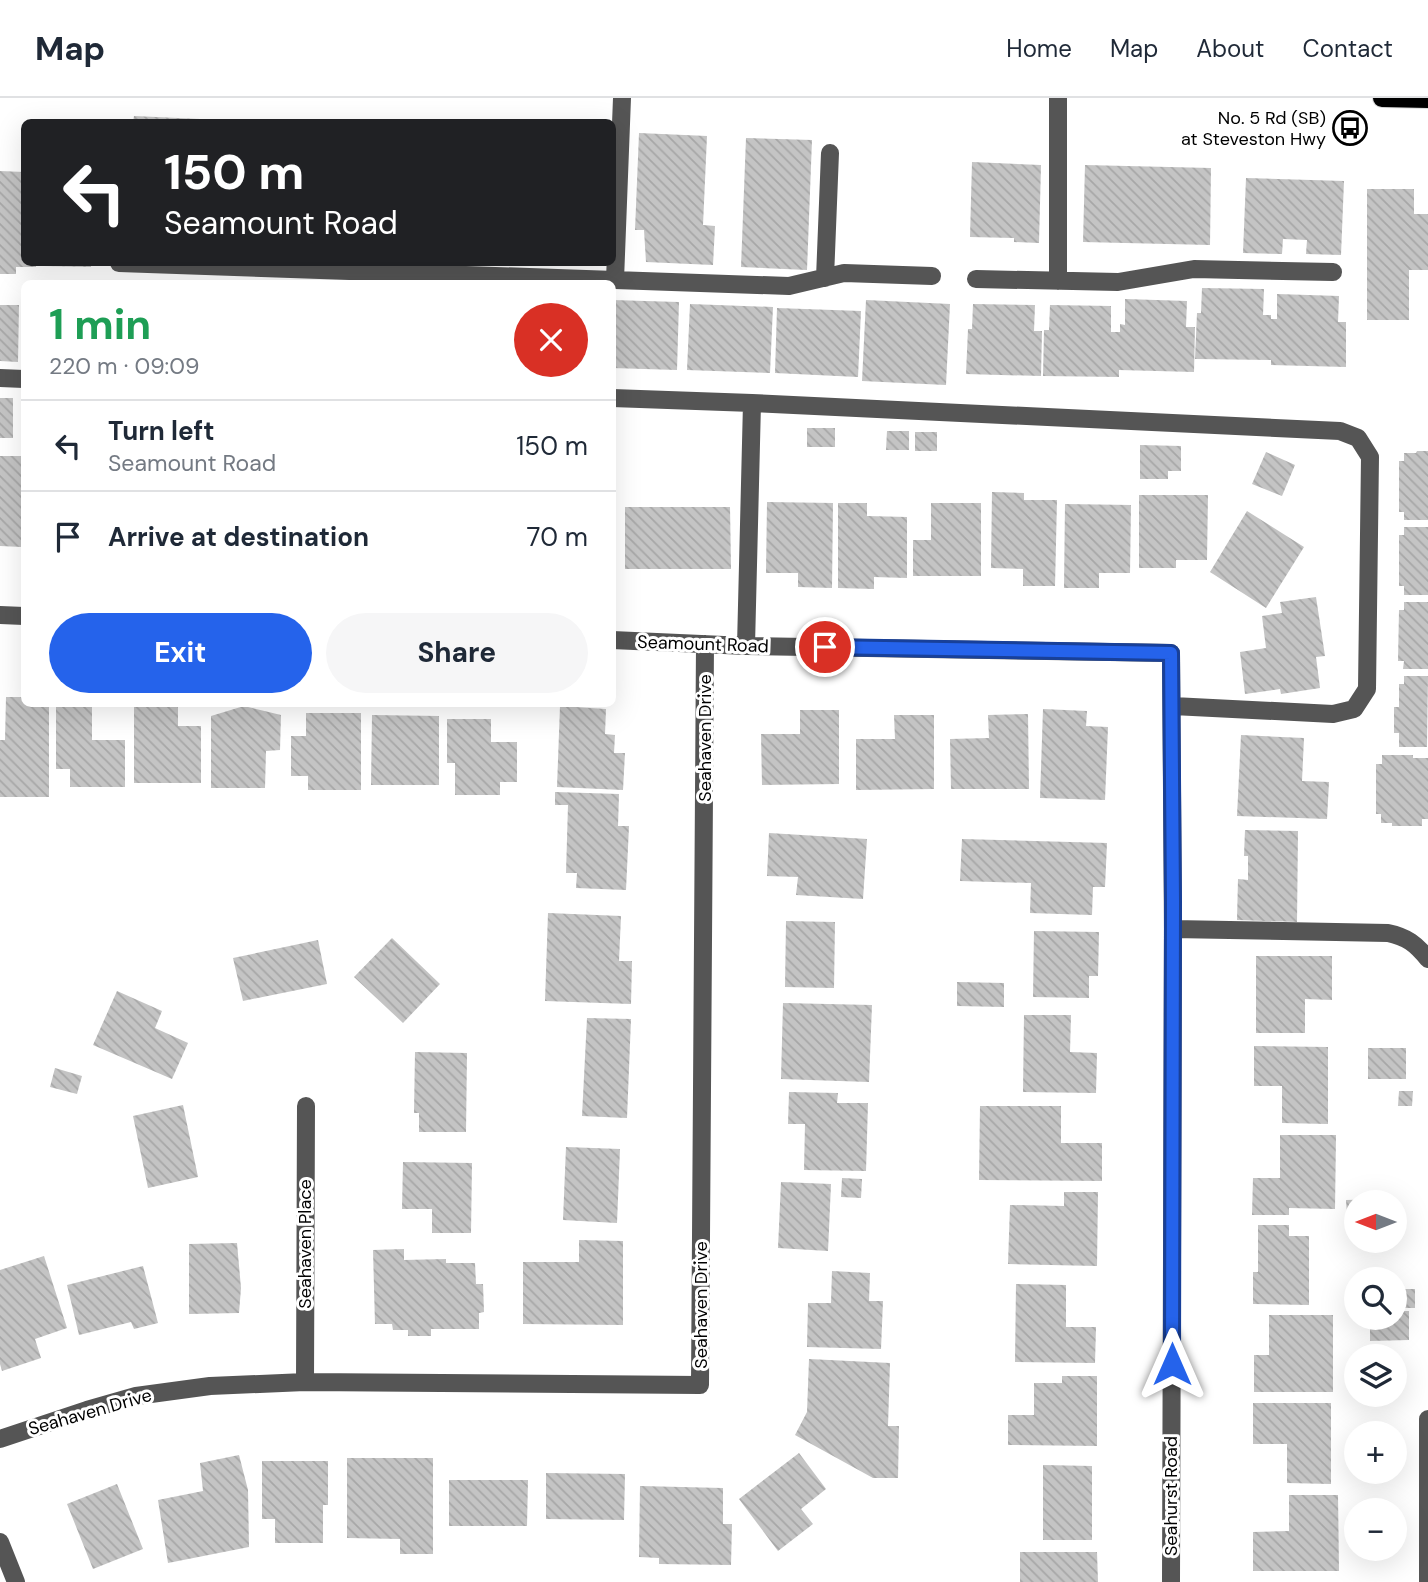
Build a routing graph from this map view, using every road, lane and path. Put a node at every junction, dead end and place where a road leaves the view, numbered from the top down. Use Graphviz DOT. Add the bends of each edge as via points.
graph roads {
  1 [pos="622,98"];
  2 [pos="1058,98"];
  3 [pos="1382,98"];
  4 [pos="1428,99"];
  5 [pos="830,153"];
  6 [pos="616,254"];
  7 [pos="311,266"];
  8 [pos="616,266"];
  9 [pos="410,268"];
  10 [pos="1333,272"];
  11 [pos="932,276"];
  12 [pos="825,278"];
  13 [pos="976,279"];
  14 [pos="615,280"];
  15 [pos="616,280"];
  16 [pos="1058,281"];
  17 [pos="0,378"];
  18 [pos="21,379"];
  19 [pos="616,398"];
  20 [pos="752,403"];
  21 [pos="0,615"];
  22 [pos="21,616"];
  23 [pos="616,640"];
  24 [pos="705,644"];
  25 [pos="746,646"];
  26 [pos="1171,653"];
  27 [pos="1172,706"];
  28 [pos="1173,929"];
  29 [pos="1428,959"];
  30 [pos="306,1106"];
  31 [pos="305,1382"];
  32 [pos="1428,1419"];
  33 [pos="0,1439"];
  34 [pos="0,1542"];
  35 [pos="16,1582"];
  36 [pos="1171,1582"];
  37 [pos="1427,1582"];
  1 -- 6 [label="street"];
  2 -- 16 [label="street"];
  3 -- 4 [label="main road"];
  5 -- 12 [label="street"];
  7 -- 9 [label="street"];
  8 -- 14 [label="street"];
  9 -- 14 [label="street"];
  10 -- 16 [label="street" via="1194,269 1118,282"];
  11 -- 12 [label="street" via="844,273"];
  12 -- 15 [label="street" via="789,286"];
  13 -- 16 [label="street"];
  17 -- 18 [label="street"];
  19 -- 20 [label="street"];
  20 -- 25 [label="street"];
  20 -- 27 [label="street" via="1340,431 1358,438 1370,457 1367,689 1354,709 1333,714"];
  21 -- 22 [label="street"];
  23 -- 24 [label="street, Seamount Road"];
  24 -- 25 [label="street, Seamount Road"];
  24 -- 31 [label="street, Seahaven Drive" via="701,1385"];
  25 -- 26 [label="street, Seamount Road"];
  26 -- 27 [label="street, Seahurst Road"];
  27 -- 28 [label="street, Seahurst Road"];
  28 -- 29 [label="street" via="1388,933 1404,936"];
  28 -- 36 [label="street, Seahurst Road"];
  30 -- 31 [label="street, Seahaven Place"];
  31 -- 33 [label="street, Seahaven Drive" via="210,1386 136,1396"];
  32 -- 37 [label="street"];
  34 -- 35 [label="street"];
}
